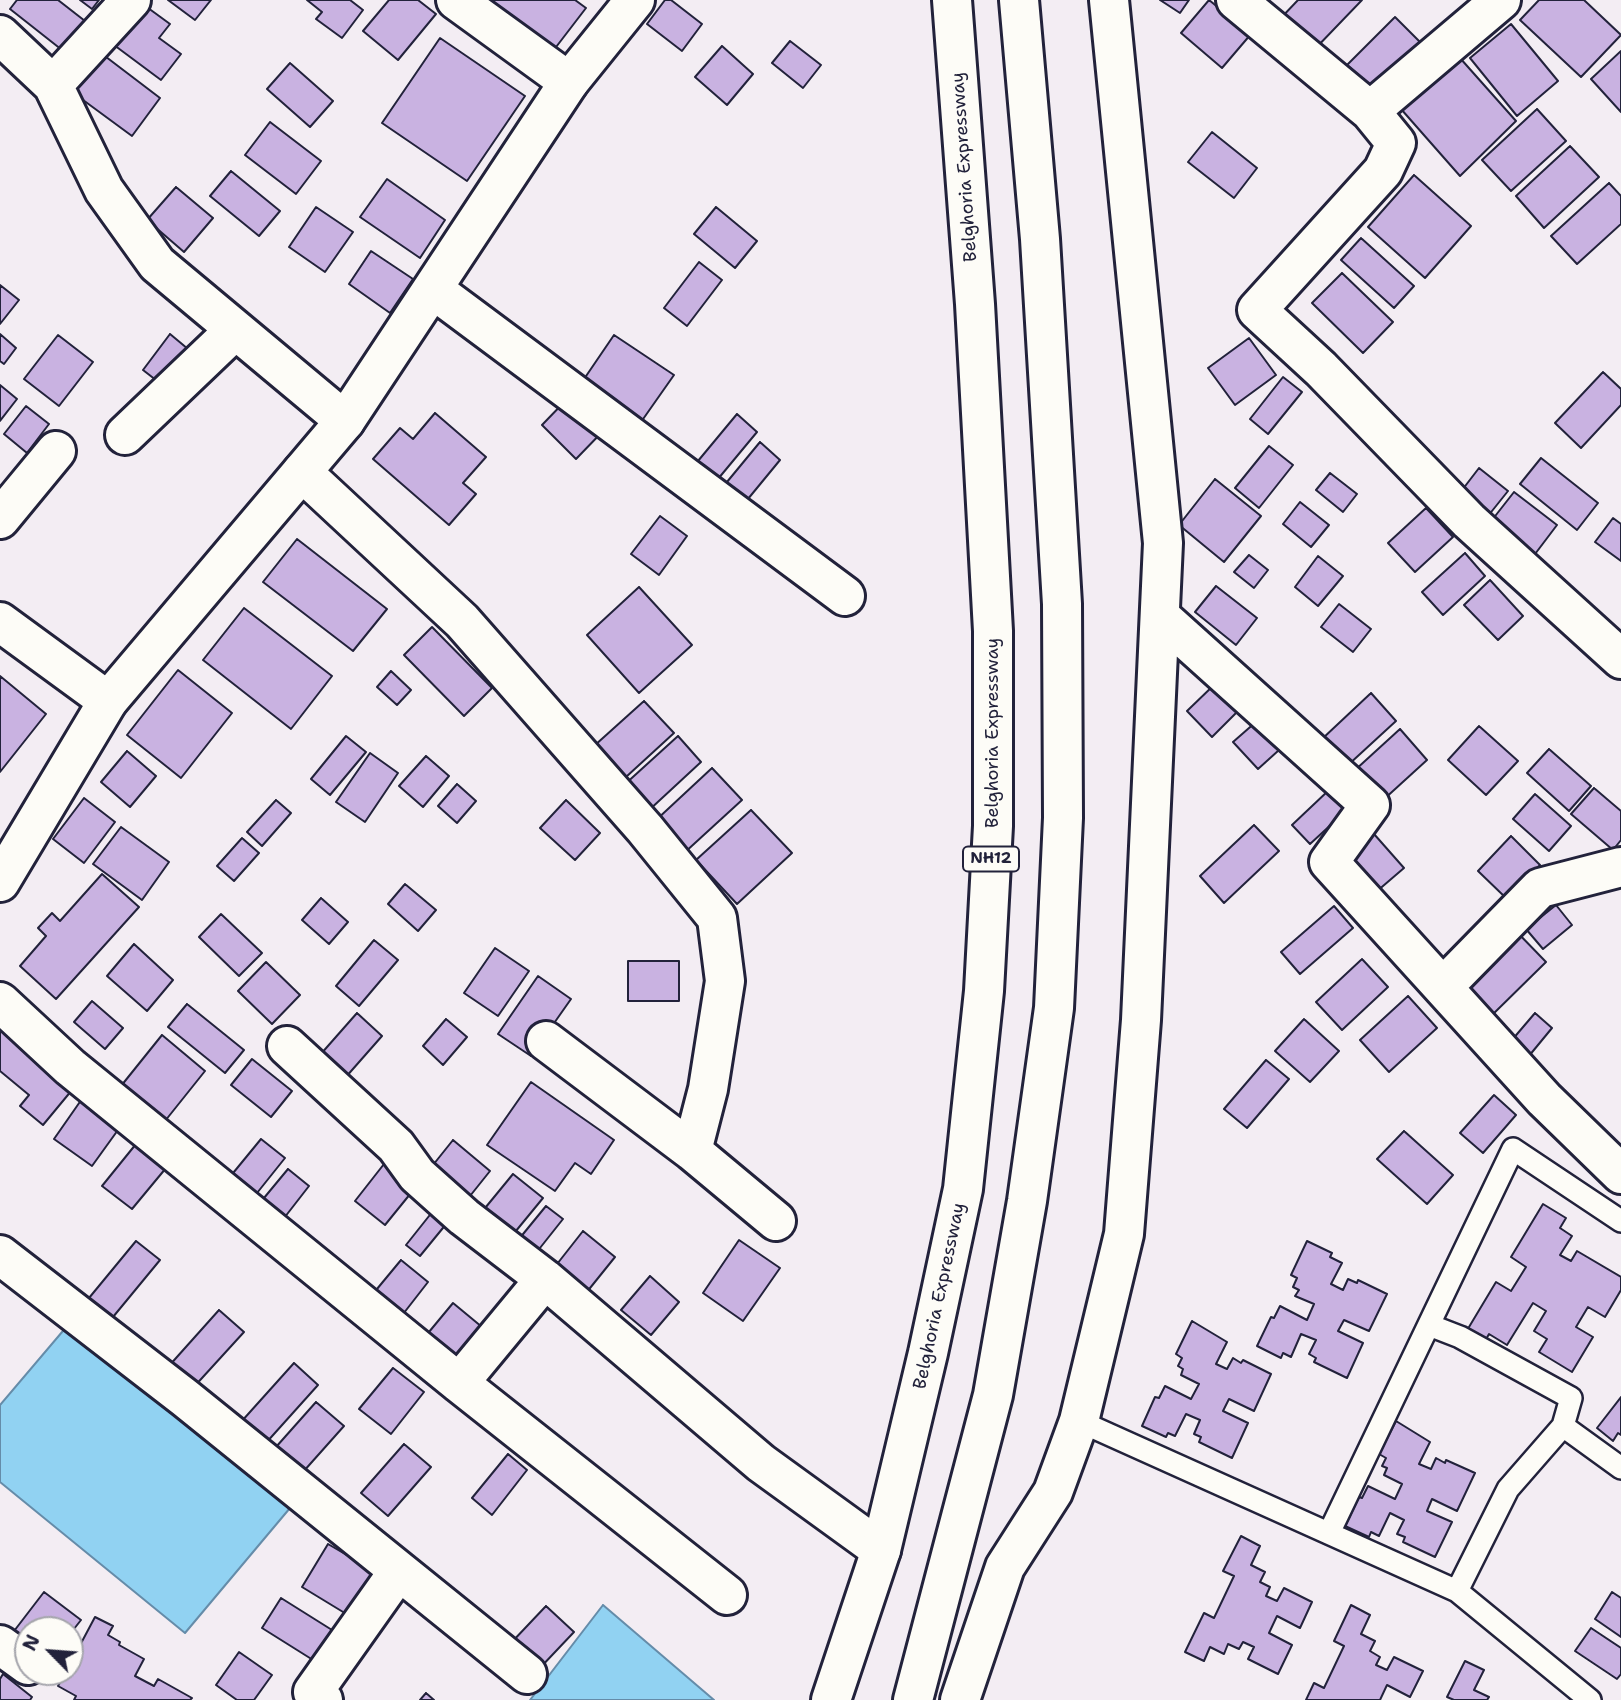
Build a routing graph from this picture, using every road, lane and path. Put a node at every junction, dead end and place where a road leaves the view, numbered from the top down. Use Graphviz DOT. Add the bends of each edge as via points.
graph roads {
  1 [pos="131,0"];
  2 [pos="456,0"];
  3 [pos="635,0"];
  4 [pos="1019,0"];
  5 [pos="1109,0"];
  6 [pos="1236,0"];
  7 [pos="1501,0"];
  8 [pos="949,8"];
  9 [pos="0,35"];
  10 [pos="569,82"];
  11 [pos="53,85"];
  12 [pos="1370,111"];
  13 [pos="434,290"];
  14 [pos="235,330"];
  15 [pos="345,421"];
  16 [pos="125,435"];
  17 [pos="56,451"];
  18 [pos="302,472"];
  19 [pos="0,519"];
  20 [pos="845,596"];
  21 [pos="1160,616"];
  22 [pos="0,622"];
  23 [pos="1621,659"];
  24 [pos="108,701"];
  25 [pos="1621,867"];
  26 [pos="0,882"];
  27 [pos="1443,988"];
  28 [pos="0,1002"];
  29 [pos="546,1041"];
  30 [pos="287,1046"];
  31 [pos="692,1152"];
  32 [pos="1621,1174"];
  33 [pos="776,1221"];
  34 [pos="1621,1221"];
  35 [pos="0,1255"];
  36 [pos="545,1279"];
  37 [pos="1429,1325"];
  38 [pos="460,1383"];
  39 [pos="1079,1421"];
  40 [pos="1563,1426"];
  41 [pos="1621,1468"];
  42 [pos="1329,1534"];
  43 [pos="881,1549"];
  44 [pos="398,1572"];
  45 [pos="1457,1591"];
  46 [pos="727,1595"];
  47 [pos="527,1674"];
  48 [pos="323,1700"];
  49 [pos="831,1700"];
  50 [pos="913,1700"];
  51 [pos="960,1700"];
  52 [pos="1590,1700"];
  1 -- 11 [label="main road"];
  2 -- 10 [label="main road"];
  3 -- 10 [label="main road"];
  4 -- 50 [label="main road" via="1040,239 1062,604 1063,818 1054,1009 993,1395"];
  5 -- 21 [label="main road" via="1163,543"];
  6 -- 12 [label="main road"];
  7 -- 12 [label="main road"];
  8 -- 43 [label="main road, Belghoria Expressway / NH12" via="993,631 993,826 984,991 963,1189"];
  9 -- 11 [label="main road"];
  10 -- 13 [label="main road"];
  11 -- 14 [label="main road" via="104,190 157,264"];
  12 -- 23 [label="main road" via="1396,143 1382,171 1258,310 1469,521"];
  13 -- 15 [label="main road"];
  13 -- 20 [label="main road"];
  14 -- 15 [label="main road"];
  14 -- 16 [label="main road"];
  15 -- 18 [label="main road"];
  17 -- 19 [label="main road"];
  18 -- 24 [label="main road"];
  18 -- 31 [label="main road" via="462,621 645,828 717,918 725,981 708,1089"];
  21 -- 27 [label="main road" via="1370,805 1329,862"];
  21 -- 39 [label="main road" via="1140,1020 1124,1234"];
  22 -- 24 [label="main road"];
  24 -- 26 [label="main road"];
  25 -- 27 [label="main road" via="1539,888"];
  27 -- 32 [label="main road" via="1544,1099"];
  28 -- 38 [label="main road" via="70,1067"];
  29 -- 31 [label="main road"];
  30 -- 36 [label="main road" via="396,1146 417,1175"];
  31 -- 33 [label="main road"];
  34 -- 37 [label="lane" via="1513,1149"];
  35 -- 44 [label="main road"];
  36 -- 38 [label="main road"];
  36 -- 43 [label="main road" via="761,1463"];
  37 -- 40 [label="lane" via="1461,1337 1571,1398"];
  37 -- 42 [label="lane"];
  38 -- 46 [label="main road"];
  39 -- 42 [label="lane"];
  39 -- 51 [label="main road" via="1053,1492 1004,1567"];
  40 -- 41 [label="lane"];
  40 -- 45 [label="lane" via="1508,1489"];
  42 -- 45 [label="lane"];
  43 -- 49 [label="main road, Belghoria Expressway / NH12"];
  44 -- 47 [label="main road"];
  44 -- 48 [label="main road" via="313,1692"];
  45 -- 52 [label="lane"];
}
